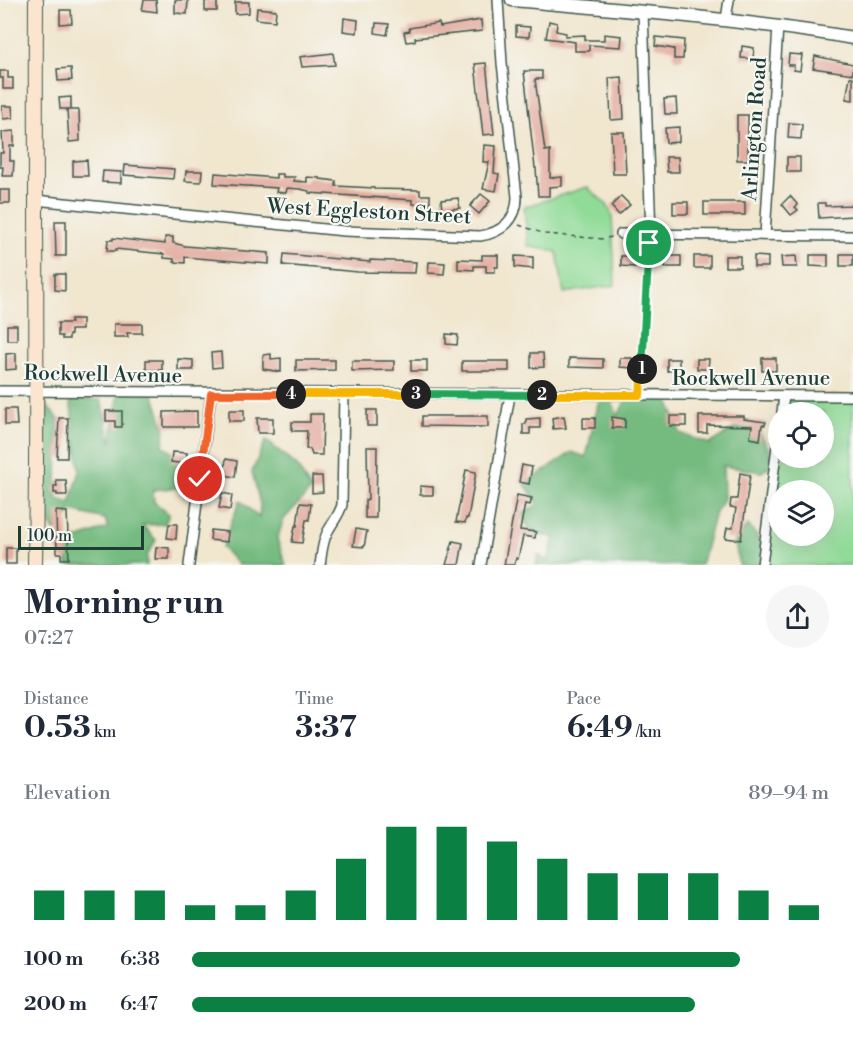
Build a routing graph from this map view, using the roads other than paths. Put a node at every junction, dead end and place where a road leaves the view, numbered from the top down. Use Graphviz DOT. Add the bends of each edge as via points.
graph roads {
  1 [pos="36,0"];
  2 [pos="498,0"];
  3 [pos="512,0"];
  4 [pos="729,0"];
  5 [pos="643,12"];
  6 [pos="726,19"];
  7 [pos="778,26"];
  8 [pos="853,38"];
  9 [pos="35,200"];
  10 [pos="621,234"];
  11 [pos="765,235"];
  12 [pos="853,236"];
  13 [pos="650,239"];
  14 [pos="0,391"];
  15 [pos="38,392"];
  16 [pos="211,394"];
  17 [pos="344,394"];
  18 [pos="510,395"];
  19 [pos="784,396"];
  20 [pos="853,396"];
  21 [pos="783,402"];
  22 [pos="774,468"];
  23 [pos="35,565"];
  24 [pos="189,565"];
  25 [pos="320,565"];
  26 [pos="480,565"];
  27 [pos="762,565"];
  1 -- 9 [label="main road"];
  2 -- 9 [label="street, West Eggleston Street" via="517,197 512,218 494,233 480,236 344,231"];
  3 -- 5 [label="street"];
  4 -- 6 [label="street"];
  5 -- 6 [label="street"];
  5 -- 13 [label="street"];
  6 -- 7 [label="street"];
  7 -- 8 [label="street"];
  7 -- 11 [label="street, Arlington Road"];
  9 -- 15 [label="main road"];
  10 -- 13 [label="street"];
  11 -- 12 [label="street"];
  11 -- 13 [label="street"];
  14 -- 15 [label="street, Rockwell Avenue"];
  15 -- 16 [label="street, Rockwell Avenue"];
  15 -- 23 [label="main road"];
  16 -- 17 [label="street, Rockwell Avenue"];
  16 -- 24 [label="street"];
  17 -- 18 [label="street, Rockwell Avenue"];
  17 -- 25 [label="street" via="342,505 322,545"];
  18 -- 19 [label="street, Rockwell Avenue"];
  18 -- 26 [label="street"];
  19 -- 20 [label="street, Rockwell Avenue"];
  19 -- 21 [label="street"];
  22 -- 27 [label="street"];
}
